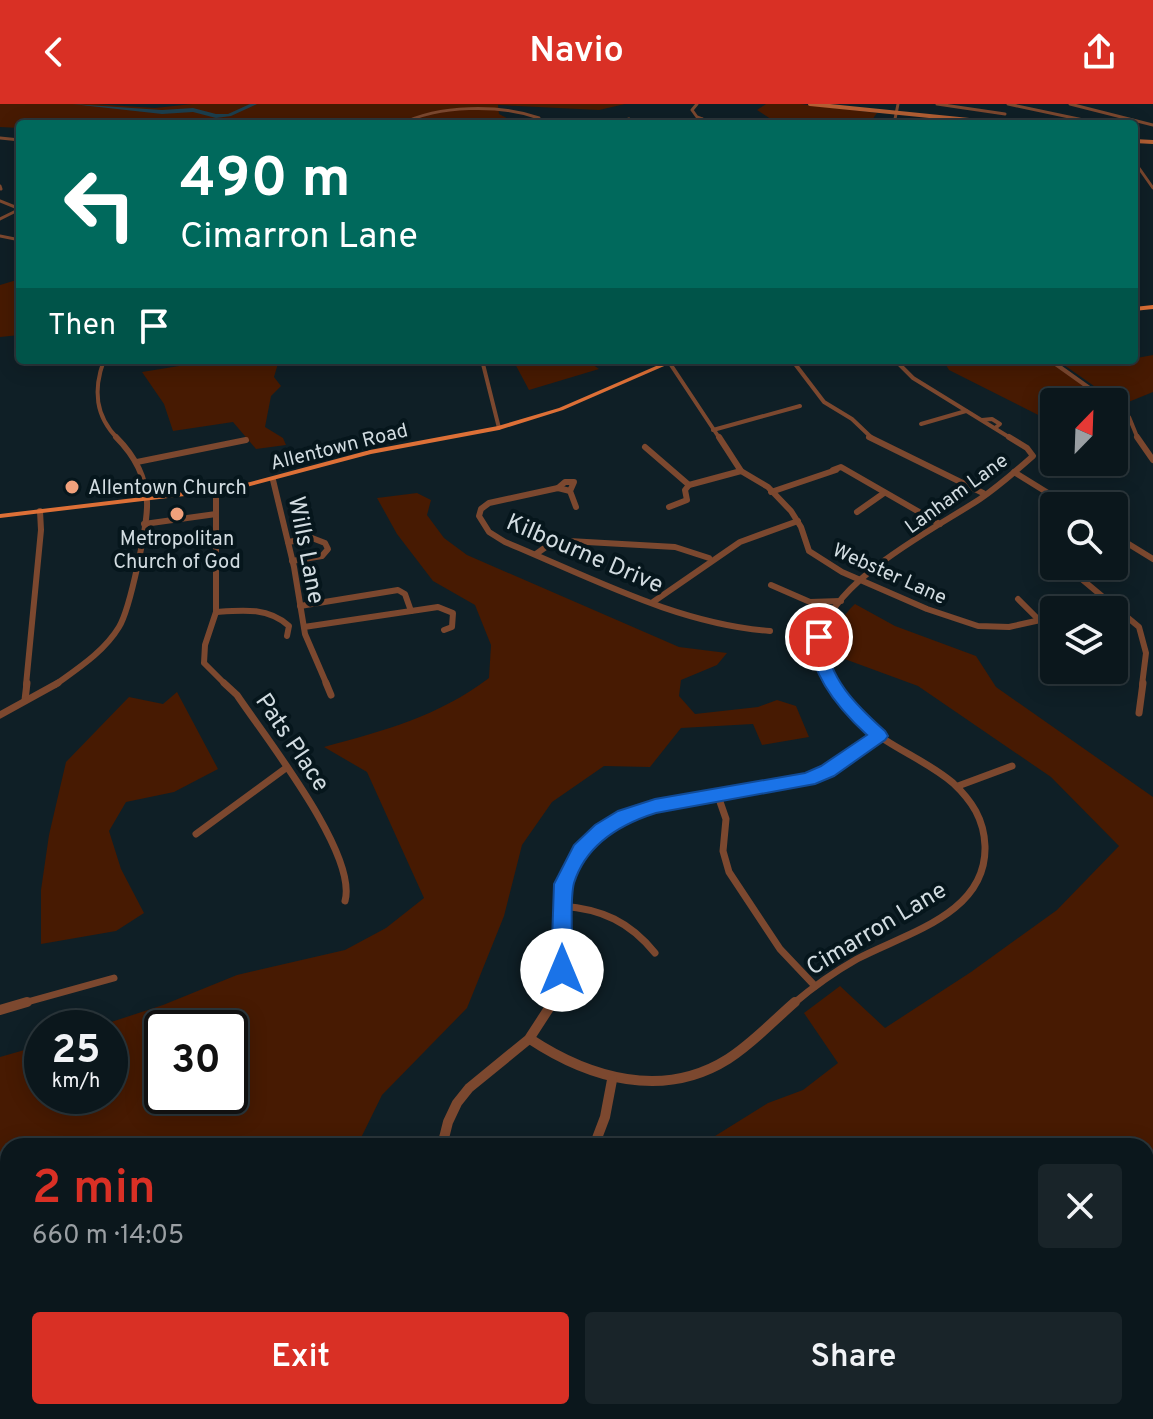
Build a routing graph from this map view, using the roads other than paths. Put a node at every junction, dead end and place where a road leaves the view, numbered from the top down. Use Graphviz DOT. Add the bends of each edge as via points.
graph roads {
  1 [pos="697,104"];
  2 [pos="810,104"];
  3 [pos="898,104"];
  4 [pos="937,104"];
  5 [pos="1008,104"];
  6 [pos="1070,104"];
  7 [pos="1018,107"];
  8 [pos="895,113"];
  9 [pos="1005,114"];
  10 [pos="629,119"];
  11 [pos="702,119"];
  12 [pos="411,120"];
  13 [pos="539,120"];
  14 [pos="626,120"];
  15 [pos="697,120"];
  16 [pos="894,120"];
  17 [pos="982,120"];
  18 [pos="996,120"];
  19 [pos="1083,120"];
  20 [pos="1133,120"];
  21 [pos="0,136"];
  22 [pos="16,138"];
  23 [pos="11,139"];
  24 [pos="0,144"];
  25 [pos="1138,170"];
  26 [pos="1153,188"];
  27 [pos="102,364"];
  28 [pos="483,364"];
  29 [pos="665,364"];
  30 [pos="674,364"];
  31 [pos="795,364"];
  32 [pos="899,364"];
  33 [pos="1056,364"];
  34 [pos="1089,388"];
  35 [pos="800,406"];
  36 [pos="966,411"];
  37 [pos="1128,416"];
  38 [pos="921,424"];
  39 [pos="499,428"];
  40 [pos="713,430"];
  41 [pos="246,440"];
  42 [pos="645,447"];
  43 [pos="1134,451"];
  44 [pos="1149,451"];
  45 [pos="1153,460"];
  46 [pos="137,462"];
  47 [pos="741,471"];
  48 [pos="1014,472"];
  49 [pos="273,480"];
  50 [pos="689,485"];
  51 [pos="216,491"];
  52 [pos="771,492"];
  53 [pos="1046,492"];
  54 [pos="884,493"];
  55 [pos="983,493"];
  56 [pos="147,498"];
  57 [pos="576,507"];
  58 [pos="669,507"];
  59 [pos="40,511"];
  60 [pos="857,512"];
  61 [pos="216,514"];
  62 [pos="0,516"];
  63 [pos="798,521"];
  64 [pos="144,524"];
  65 [pos="940,524"];
  66 [pos="288,542"];
  67 [pos="1128,544"];
  68 [pos="536,554"];
  69 [pos="709,558"];
  70 [pos="1153,559"];
  71 [pos="292,561"];
  72 [pos="860,580"];
  73 [pos="1083,580"];
  74 [pos="771,585"];
  75 [pos="1102,596"];
  76 [pos="1018,599"];
  77 [pos="653,602"];
  78 [pos="840,602"];
  79 [pos="300,606"];
  80 [pos="411,611"];
  81 [pos="216,612"];
  82 [pos="1128,618"];
  83 [pos="1040,621"];
  84 [pos="304,627"];
  85 [pos="444,630"];
  86 [pos="822,630"];
  87 [pos="770,631"];
  88 [pos="287,636"];
  89 [pos="331,695"];
  90 [pos="25,700"];
  91 [pos="1139,713"];
  92 [pos="0,715"];
  93 [pos="879,736"];
  94 [pos="1012,766"];
  95 [pos="286,768"];
  96 [pos="958,786"];
  97 [pos="718,796"];
  98 [pos="196,834"];
  99 [pos="345,901"];
  100 [pos="562,906"];
  101 [pos="655,953"];
  102 [pos="114,978"];
  103 [pos="815,986"];
  104 [pos="0,1010"];
  105 [pos="530,1039"];
  106 [pos="612,1080"];
  107 [pos="444,1138"];
  108 [pos="597,1138"];
  1 -- 11 [label="street" via="693,111"];
  2 -- 8 [label="main road"];
  3 -- 8 [label="street"];
  4 -- 9 [label="street"];
  5 -- 7 [label="street"];
  6 -- 20 [label="street"];
  7 -- 9 [label="street"];
  7 -- 19 [label="street"];
  8 -- 16 [label="street"];
  8 -- 17 [label="main road"];
  9 -- 18 [label="street"];
  10 -- 14 [label="street"];
  11 -- 15 [label="street"];
  12 -- 13 [label="street" via="502,110 529,113"];
  21 -- 23 [label="street"];
  22 -- 23 [label="street"];
  23 -- 24 [label="street"];
  25 -- 26 [label="street"];
  27 -- 46 [label="street" via="96,379 103,424"];
  28 -- 39 [label="street"];
  29 -- 39 [label="main road, Allentown Road" via="561,409"];
  30 -- 40 [label="street, Webster Lane"];
  31 -- 55 [label="street" via="824,402 852,419 865,435"];
  32 -- 36 [label="street, Lanham Lane"];
  33 -- 34 [label="street"];
  35 -- 40 [label="street"];
  36 -- 38 [label="street"];
  36 -- 48 [label="street, Lanham Lane" via="1033,454"];
  37 -- 44 [label="street"];
  39 -- 49 [label="main road, Allentown Road" via="377,450"];
  40 -- 47 [label="street, Webster Lane"];
  41 -- 46 [label="street"];
  42 -- 50 [label="street"];
  43 -- 44 [label="street"];
  44 -- 45 [label="street"];
  46 -- 56 [label="street"];
  47 -- 50 [label="street"];
  47 -- 52 [label="street, Webster Lane"];
  48 -- 53 [label="street"];
  48 -- 55 [label="street, Lanham Lane"];
  49 -- 51 [label="main road, Allentown Road"];
  49 -- 66 [label="street, Wills Lane"];
  50 -- 58 [label="street" via="687,500"];
  51 -- 56 [label="main road, Allentown Road"];
  51 -- 61 [label="street"];
  52 -- 54 [label="street" via="833,470 846,471"];
  52 -- 63 [label="street, Webster Lane"];
  54 -- 60 [label="street"];
  54 -- 65 [label="street"];
  55 -- 65 [label="street, Lanham Lane"];
  56 -- 59 [label="main road, Allentown Road"];
  56 -- 64 [label="street"];
  57 -- 68 [label="street, Kilbourne Drive" via="570,491 558,488 489,503 479,511 489,532"];
  59 -- 62 [label="main road, Allentown Road"];
  59 -- 90 [label="street"];
  61 -- 64 [label="street"];
  61 -- 81 [label="street"];
  63 -- 69 [label="street"];
  63 -- 72 [label="street, Webster Lane" via="808,551"];
  64 -- 90 [label="street" via="130,603 118,629 78,669"];
  65 -- 72 [label="street, Lanham Lane"];
  66 -- 71 [label="street, Wills Lane"];
  66 -- 71 [label="street" via="317,539 327,546 322,556"];
  67 -- 70 [label="street"];
  68 -- 69 [label="street" via="562,541 675,547"];
  68 -- 77 [label="street, Kilbourne Drive"];
  69 -- 77 [label="street"];
  71 -- 79 [label="street, Wills Lane"];
  72 -- 78 [label="street, Lanham Lane"];
  72 -- 83 [label="street, Webster Lane" via="991,628"];
  73 -- 75 [label="street"];
  74 -- 78 [label="street" via="810,602"];
  76 -- 83 [label="street"];
  77 -- 87 [label="street, Kilbourne Drive" via="719,625"];
  78 -- 86 [label="street, Lanham Lane"];
  79 -- 80 [label="street" via="398,590"];
  79 -- 84 [label="street, Wills Lane"];
  80 -- 84 [label="street, Wills Lane"];
  80 -- 85 [label="street, Wills Lane" via="450,609 453,624"];
  81 -- 88 [label="street" via="273,614 289,626"];
  81 -- 95 [label="street, Pats Place" via="204,663 237,695"];
  82 -- 91 [label="street" via="1139,627 1146,653"];
  84 -- 89 [label="street, Wills Lane"];
  86 -- 93 [label="street, Cimarron Lane" via="817,648 825,670 852,712"];
  90 -- 92 [label="street"];
  93 -- 96 [label="street, Cimarron Lane"];
  93 -- 97 [label="street" via="815,777"];
  94 -- 96 [label="street"];
  95 -- 98 [label="street"];
  95 -- 99 [label="street, Pats Place" via="339,855 349,883"];
  96 -- 103 [label="street, Cimarron Lane" via="984,834 985,860 976,886 951,910"];
  97 -- 100 [label="street" via="642,809 601,830 569,869"];
  97 -- 103 [label="street" via="726,819 723,851 729,872 780,949"];
  100 -- 101 [label="street" via="614,916"];
  100 -- 105 [label="street" via="560,983"];
  102 -- 104 [label="street"];
  103 -- 106 [label="street, Cimarron Lane" via="726,1061 699,1074 662,1082"];
  105 -- 106 [label="street, Cimarron Lane" via="568,1064"];
  105 -- 107 [label="street" via="466,1091"];
  106 -- 108 [label="street"];
}
